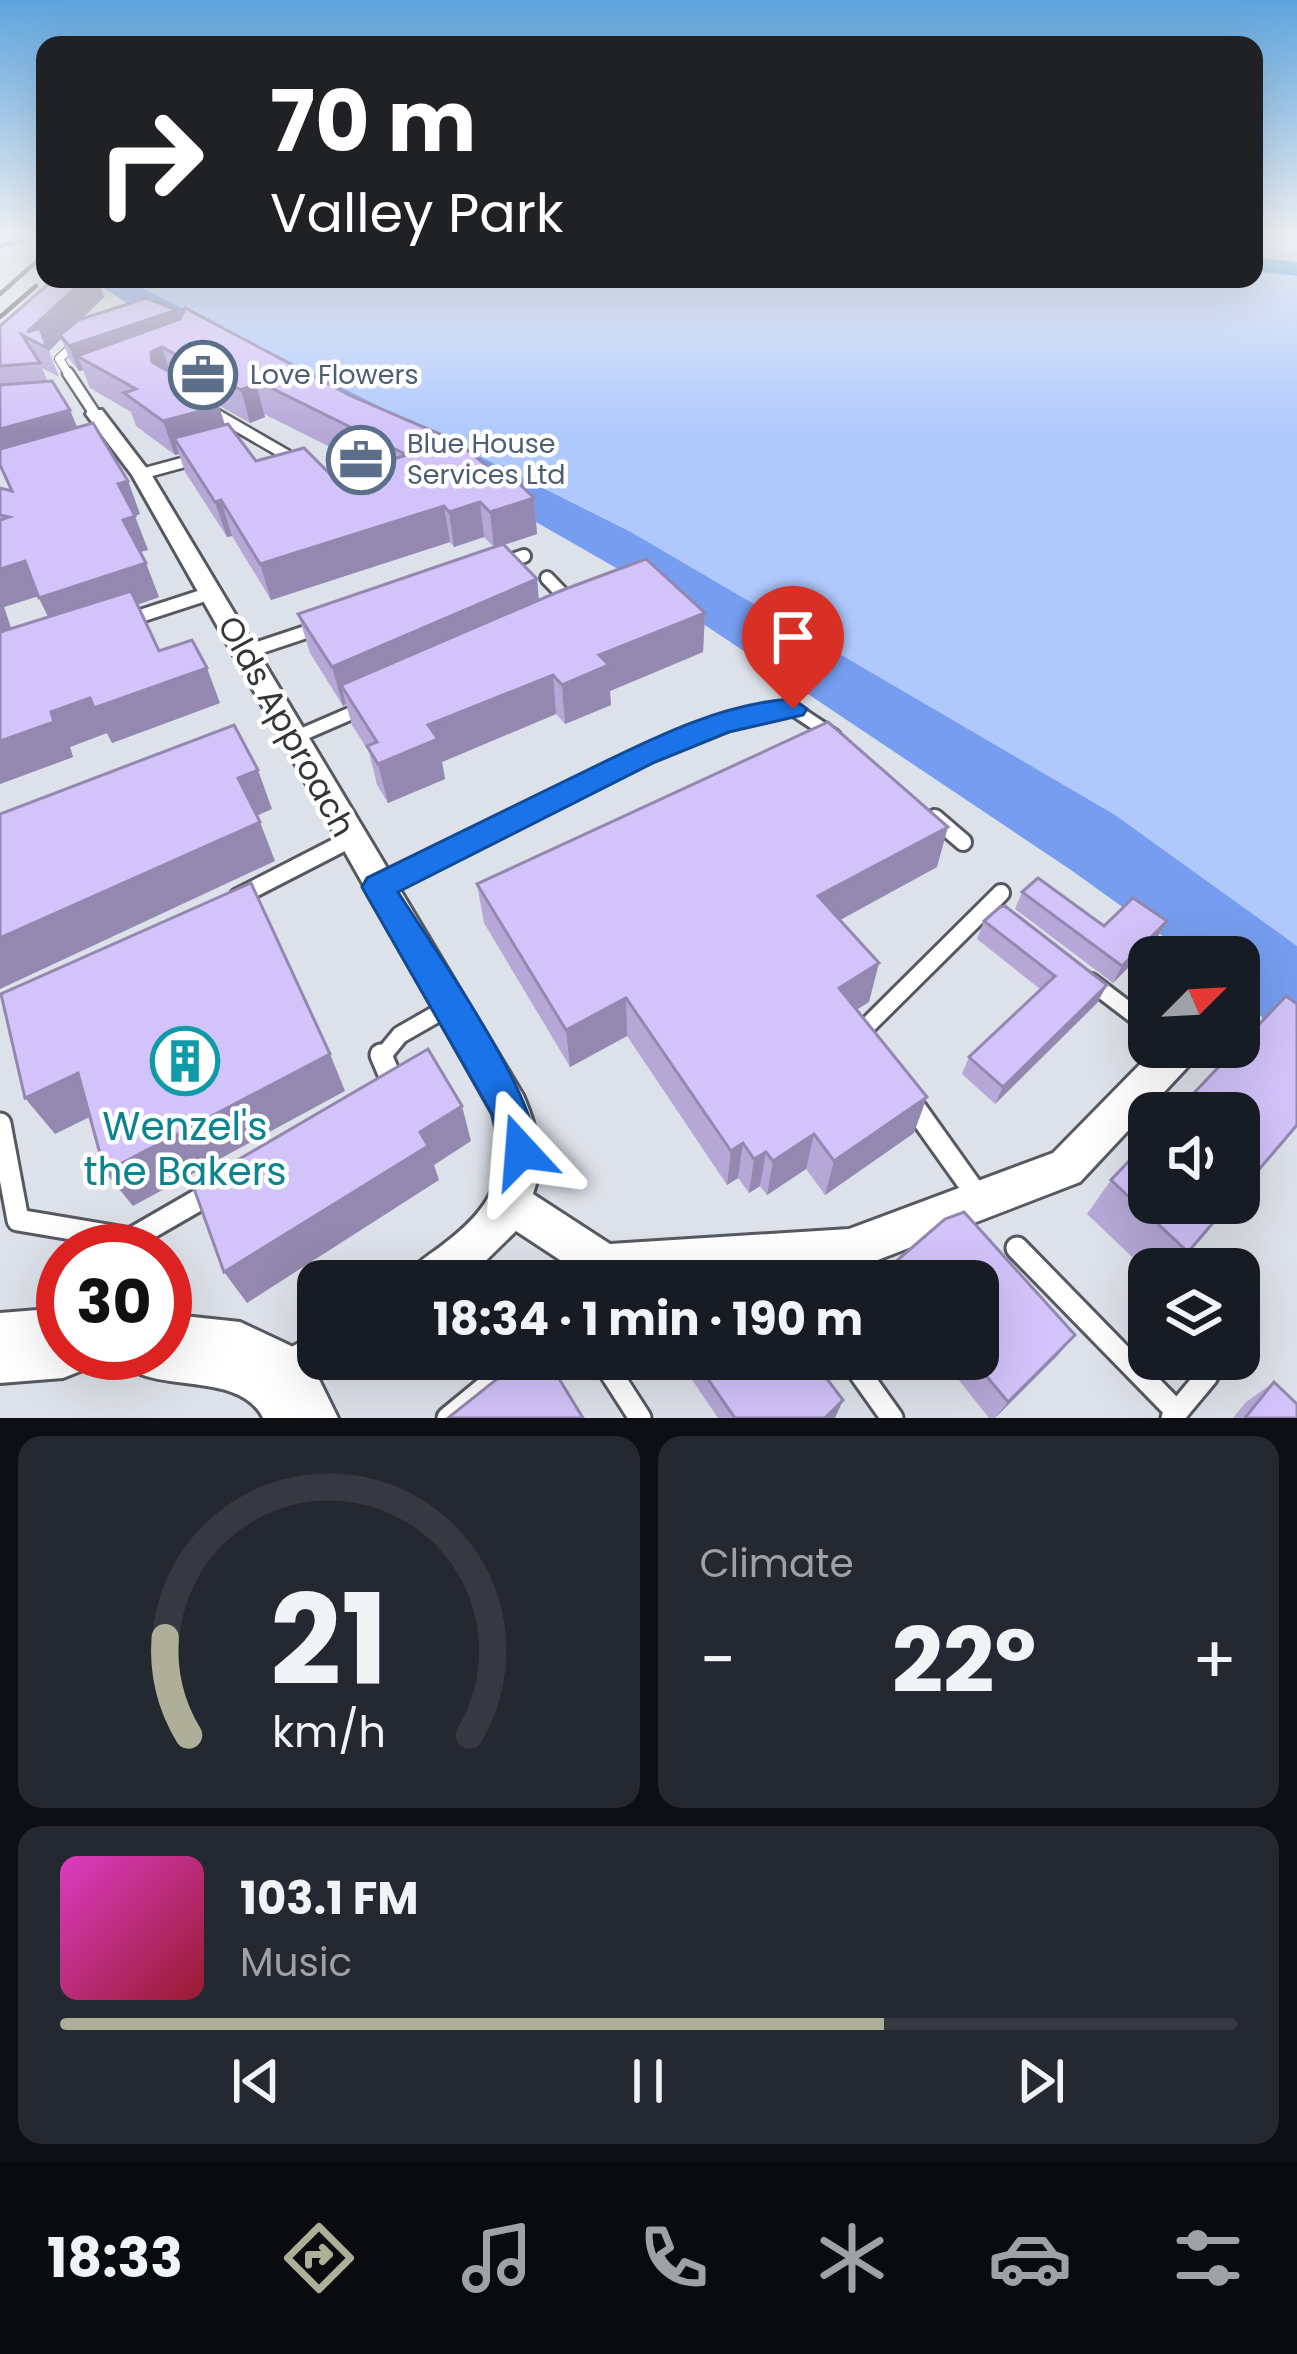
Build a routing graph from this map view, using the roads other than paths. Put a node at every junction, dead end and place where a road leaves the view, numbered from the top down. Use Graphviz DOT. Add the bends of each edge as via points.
graph roads {
  1 [pos="87,334"];
  2 [pos="86,381"];
  3 [pos="72,384"];
  4 [pos="190,399"];
  5 [pos="61,402"];
  6 [pos="89,407"];
  7 [pos="263,441"];
  8 [pos="243,446"];
  9 [pos="222,452"];
  10 [pos="317,473"];
  11 [pos="141,474"];
  12 [pos="524,556"];
  13 [pos="482,571"];
  14 [pos="547,578"];
  15 [pos="212,592"];
  16 [pos="558,620"];
  17 [pos="332,623"];
  18 [pos="106,627"];
  19 [pos="246,652"];
  20 [pos="376,703"];
  21 [pos="294,738"];
  22 [pos="846,745"];
  23 [pos="915,801"];
  24 [pos="350,839"];
  25 [pos="963,842"];
  26 [pos="378,887"];
  27 [pos="1001,893"];
  28 [pos="229,902"];
  29 [pos="1079,973"];
  30 [pos="449,1007"];
  31 [pos="1128,1009"];
  32 [pos="872,1049"];
  33 [pos="1150,1068"];
  34 [pos="899,1088"];
  35 [pos="375,1100"];
  36 [pos="0,1124"];
  37 [pos="232,1181"];
  38 [pos="982,1202"];
  39 [pos="510,1203"];
  40 [pos="1017,1248"];
  41 [pos="457,1260"];
  42 [pos="36,1345"];
  43 [pos="0,1348"];
  44 [pos="192,1352"];
  45 [pos="494,1380"];
  46 [pos="616,1380"];
  47 [pos="865,1380"];
  48 [pos="1204,1380"];
  49 [pos="300,1383"];
  50 [pos="1174,1415"];
  51 [pos="448,1418"];
  52 [pos="640,1418"];
  53 [pos="892,1418"];
  1 -- 3 [label="lane" via="58,359"];
  2 -- 3 [label="lane"];
  3 -- 6 [label="lane"];
  4 -- 7 [label="lane"];
  5 -- 6 [label="lane"];
  6 -- 11 [label="street, Olds Approach" via="105,445"];
  7 -- 8 [label="lane"];
  7 -- 10 [label="lane"];
  9 -- 11 [label="lane"];
  11 -- 15 [label="street, Olds Approach"];
  12 -- 13 [label="lane"];
  14 -- 16 [label="lane" via="578,610"];
  15 -- 18 [label="lane"];
  15 -- 19 [label="street, Olds Approach"];
  17 -- 19 [label="lane"];
  19 -- 21 [label="street, Olds Approach"];
  20 -- 21 [label="lane"];
  21 -- 24 [label="street, Olds Approach"];
  22 -- 26 [label="lane" via="793,709 719,725 572,788"];
  23 -- 25 [label="lane"];
  24 -- 26 [label="street, Olds Approach"];
  24 -- 28 [label="lane"];
  26 -- 30 [label="street, Olds Approach"];
  27 -- 32 [label="lane" via="858,1030"];
  29 -- 31 [label="lane"];
  30 -- 35 [label="lane" via="380,1056 395,1088"];
  30 -- 39 [label="street, Olds Approach" via="519,1132 521,1174"];
  33 -- 38 [label="street" via="1066,1168"];
  34 -- 38 [label="lane"];
  36 -- 37 [label="lane" via="18,1220 130,1239"];
  38 -- 39 [label="street" via="849,1250 605,1265"];
  39 -- 41 [label="street, Olds Approach" via="484,1241"];
  40 -- 50 [label="lane"];
  42 -- 43 [label="main road"];
  44 -- 49 [label="main road" via="240,1357"];
  45 -- 51 [label="lane"];
  46 -- 52 [label="lane"];
  47 -- 53 [label="lane"];
  48 -- 50 [label="lane"];
}
